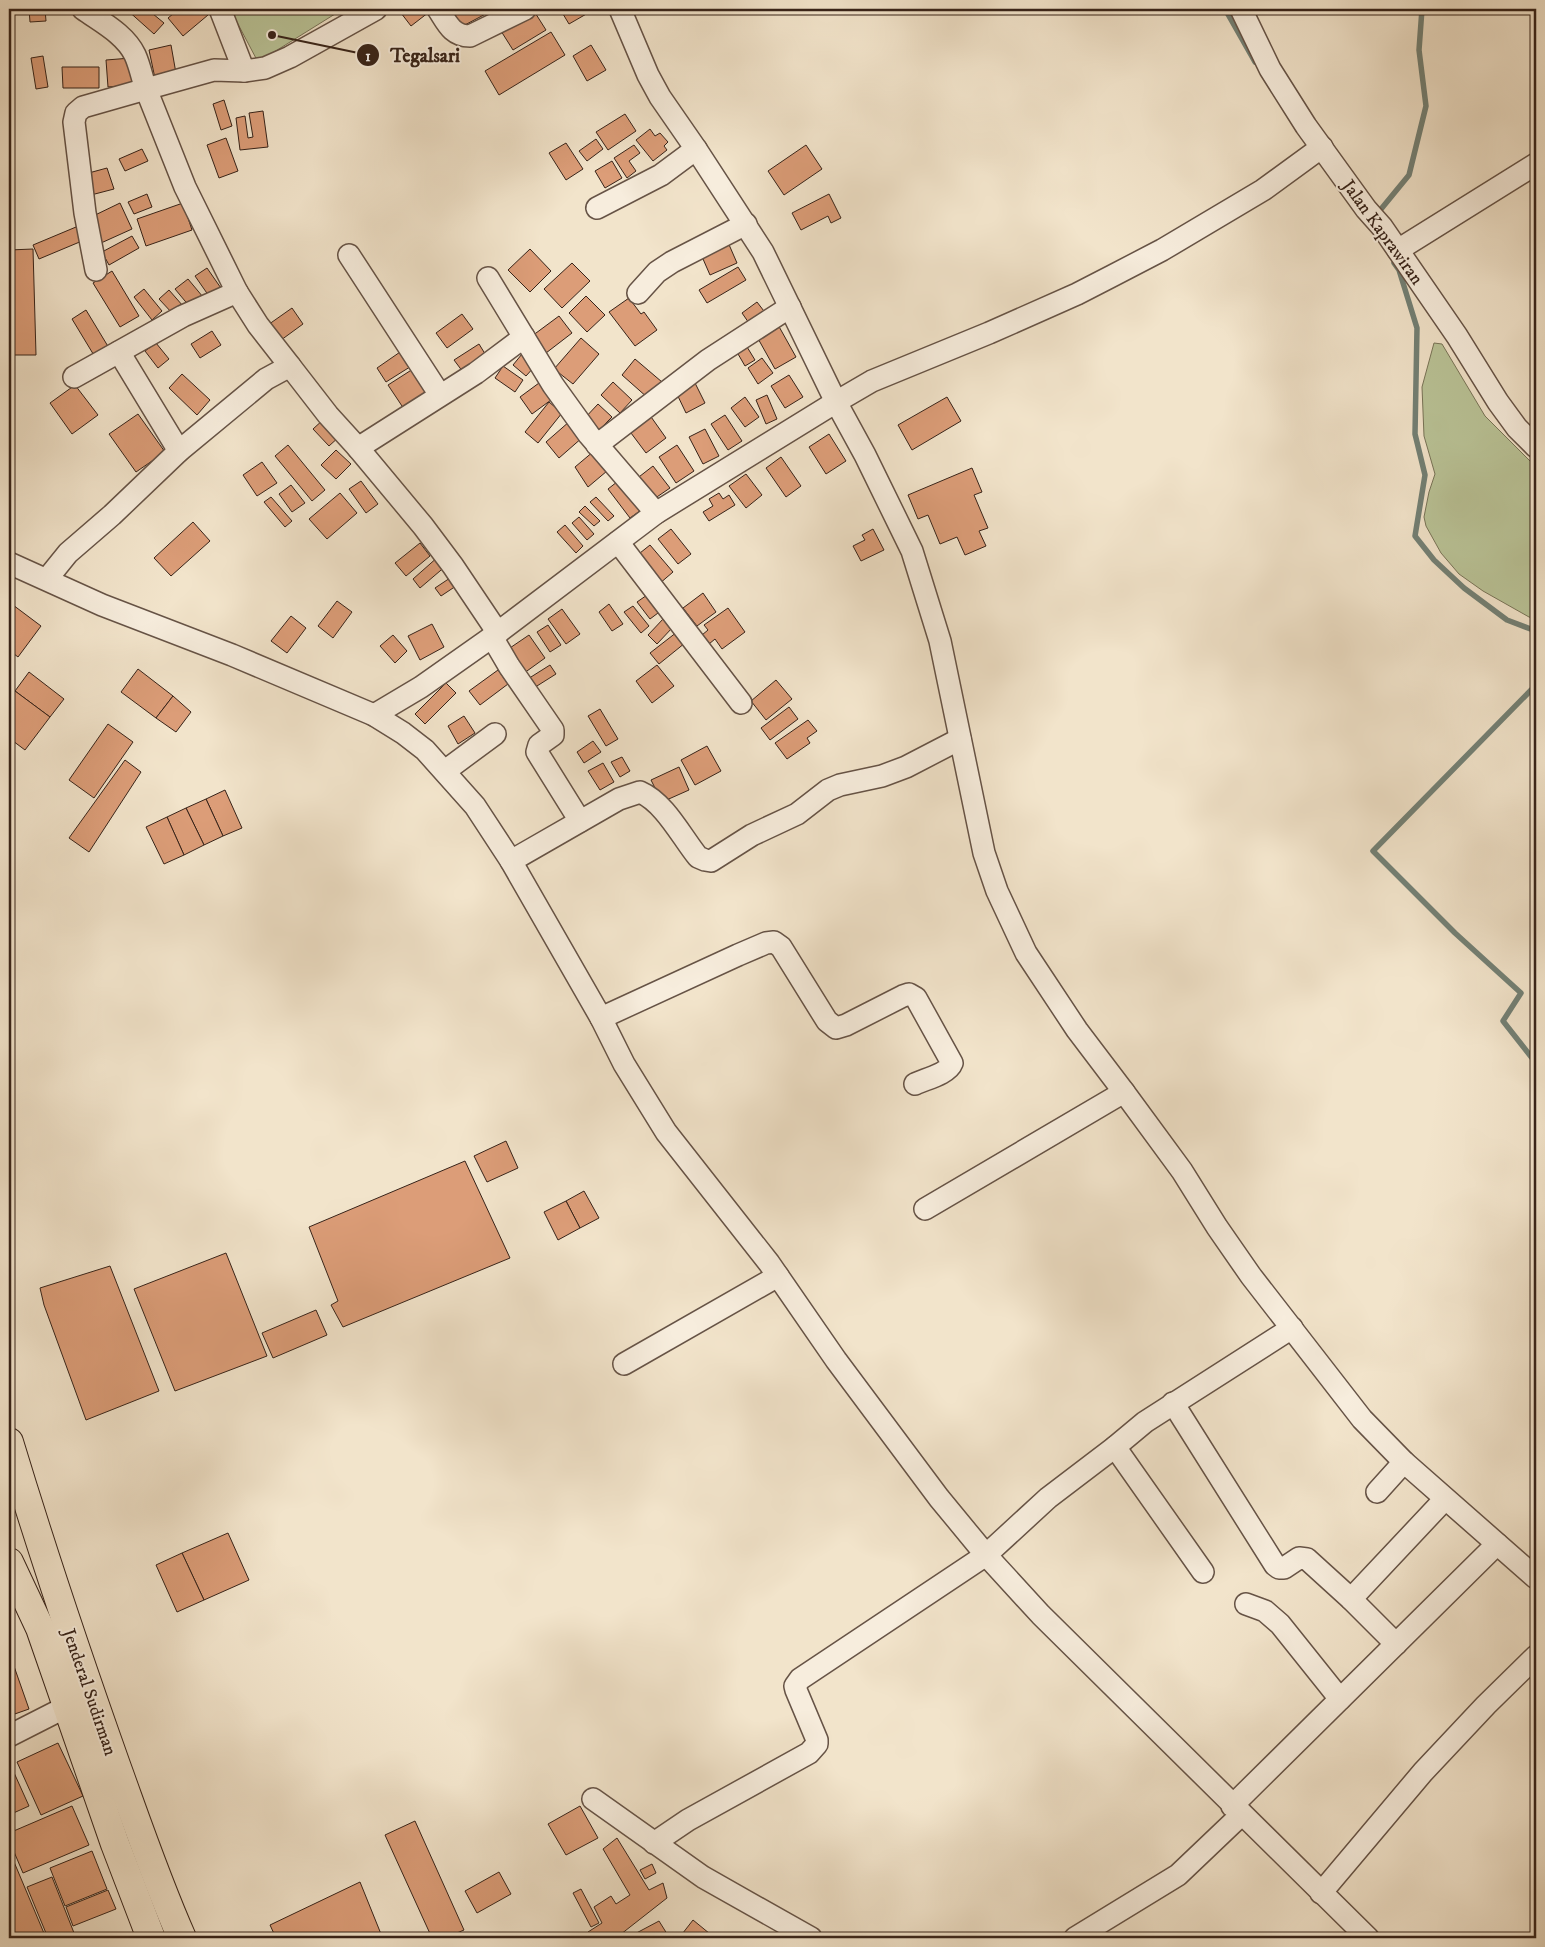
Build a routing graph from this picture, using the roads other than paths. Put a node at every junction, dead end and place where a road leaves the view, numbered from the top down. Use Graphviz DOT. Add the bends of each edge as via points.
graph roads {
  1 [pos="83,9"];
  2 [pos="220,9"];
  3 [pos="376,9"];
  4 [pos="438,9"];
  5 [pos="525,9"];
  6 [pos="620,9"];
  7 [pos="1241,9"];
  8 [pos="244,71"];
  9 [pos="146,89"];
  10 [pos="696,149"];
  11 [pos="1316,151"];
  12 [pos="1536,164"];
  13 [pos="597,208"];
  14 [pos="746,224"];
  15 [pos="1398,250"];
  16 [pos="349,255"];
  17 [pos="96,270"];
  18 [pos="488,278"];
  19 [pos="237,292"];
  20 [pos="638,293"];
  21 [pos="790,307"];
  22 [pos="524,337"];
  23 [pos="119,352"];
  24 [pos="290,366"];
  25 [pos="74,377"];
  26 [pos="440,395"];
  27 [pos="836,402"];
  28 [pos="597,445"];
  29 [pos="1536,447"];
  30 [pos="358,448"];
  31 [pos="180,451"];
  32 [pos="656,513"];
  33 [pos="618,542"];
  34 [pos="9,563"];
  35 [pos="48,579"];
  36 [pos="495,635"];
  37 [pos="741,703"];
  38 [pos="374,715"];
  39 [pos="495,734"];
  40 [pos="960,739"];
  41 [pos="445,771"];
  42 [pos="580,821"];
  43 [pos="511,861"];
  44 [pos="602,1018"];
  45 [pos="915,1084"];
  46 [pos="1124,1092"];
  47 [pos="924,1209"];
  48 [pos="778,1276"];
  49 [pos="1292,1328"];
  50 [pos="624,1364"];
  51 [pos="1173,1403"];
  52 [pos="9,1442"];
  53 [pos="1115,1447"];
  54 [pos="1404,1462"];
  55 [pos="1377,1492"];
  56 [pos="1445,1499"];
  57 [pos="1497,1544"];
  58 [pos="986,1556"];
  59 [pos="9,1562"];
  60 [pos="1203,1572"];
  61 [pos="1536,1578"];
  62 [pos="1351,1599"];
  63 [pos="1246,1604"];
  64 [pos="1396,1644"];
  65 [pos="1536,1656"];
  66 [pos="1340,1699"];
  67 [pos="66,1708"];
  68 [pos="9,1736"];
  69 [pos="593,1799"];
  70 [pos="1237,1811"];
  71 [pos="654,1843"];
  72 [pos="1321,1893"];
  73 [pos="151,1938"];
  74 [pos="182,1938"];
  75 [pos="812,1938"];
  76 [pos="1075,1938"];
  77 [pos="1368,1938"];
  1 -- 9 [label="street" via="115,32 130,48 136,56"];
  2 -- 8 [label="street"];
  3 -- 8 [label="street" via="290,57 265,68"];
  4 -- 5 [label="street" via="452,30 461,36 470,36"];
  6 -- 10 [label="street" via="652,82"];
  7 -- 11 [label="street, Jalan Kaprawiran" via="1270,69 1306,126"];
  8 -- 9 [label="street" via="214,70"];
  9 -- 17 [label="street" via="83,107 76,113 74,122 85,213"];
  9 -- 19 [label="street" via="185,187"];
  10 -- 13 [label="street" via="661,174"];
  10 -- 14 [label="street"];
  11 -- 15 [label="street, Jalan Kaprawiran"];
  11 -- 27 [label="street" via="1255,195 1120,272 989,333 872,381"];
  12 -- 15 [label="street"];
  14 -- 20 [label="street" via="672,262 657,272"];
  14 -- 21 [label="street"];
  15 -- 29 [label="street, Jalan Kaprawiran" via="1498,402"];
  16 -- 26 [label="street"];
  18 -- 22 [label="street"];
  19 -- 23 [label="street" via="183,316"];
  19 -- 24 [label="street"];
  21 -- 27 [label="street"];
  21 -- 28 [label="street" via="708,360"];
  22 -- 26 [label="street"];
  22 -- 28 [label="street" via="553,386"];
  23 -- 25 [label="street"];
  23 -- 31 [label="street"];
  24 -- 30 [label="street"];
  24 -- 31 [label="street" via="266,379"];
  26 -- 30 [label="street"];
  27 -- 32 [label="street"];
  27 -- 40 [label="street" via="912,551 940,641"];
  28 -- 32 [label="street"];
  30 -- 36 [label="street" via="453,566"];
  31 -- 35 [label="street" via="68,553"];
  32 -- 33 [label="street"];
  33 -- 36 [label="street"];
  33 -- 37 [label="street"];
  34 -- 35 [label="street"];
  35 -- 38 [label="street"];
  36 -- 38 [label="street" via="421,687"];
  36 -- 42 [label="street" via="509,666 553,730 553,735 539,745 537,752"];
  38 -- 41 [label="street" via="418,745"];
  39 -- 41 [label="street"];
  40 -- 42 [label="street" via="906,767 828,790 797,814 752,835 711,860 698,857 659,806 640,792 619,799"];
  40 -- 46 [label="street" via="984,853 1010,920 1045,983"];
  41 -- 43 [label="street" via="475,806"];
  42 -- 43 [label="street"];
  43 -- 44 [label="street"];
  44 -- 45 [label="street" via="738,955 774,942 782,948 827,1021 836,1028 903,996 909,994 916,998 952,1063 946,1070"];
  44 -- 48 [label="street" via="624,1064 666,1132"];
  46 -- 47 [label="street"];
  46 -- 49 [label="street" via="1182,1172 1216,1227"];
  48 -- 50 [label="street"];
  48 -- 58 [label="street" via="897,1442"];
  49 -- 51 [label="street"];
  49 -- 54 [label="street" via="1362,1419"];
  51 -- 53 [label="street"];
  51 -- 62 [label="street" via="1275,1565 1284,1568 1299,1558 1307,1559"];
  52 -- 74 [label="highway, Jenderal Sudirman" via="83,1675 146,1850"];
  53 -- 58 [label="street" via="1048,1498"];
  53 -- 60 [label="street"];
  54 -- 55 [label="street"];
  54 -- 56 [label="street"];
  56 -- 57 [label="street"];
  56 -- 62 [label="street"];
  57 -- 61 [label="street"];
  57 -- 64 [label="street"];
  58 -- 70 [label="street" via="1040,1615"];
  58 -- 71 [label="street" via="800,1679 796,1690 817,1740 809,1753 688,1820"];
  59 -- 67 [label="highway, Jenderal Sudirman" via="40,1628"];
  62 -- 64 [label="street"];
  63 -- 66 [label="street" via="1265,1611 1280,1624"];
  64 -- 66 [label="street"];
  65 -- 72 [label="street" via="1430,1765"];
  66 -- 70 [label="street"];
  67 -- 68 [label="street"];
  67 -- 73 [label="highway, Jenderal Sudirman"];
  69 -- 71 [label="street"];
  70 -- 72 [label="street"];
  70 -- 76 [label="street" via="1178,1875"];
  71 -- 75 [label="street" via="703,1877"];
  72 -- 77 [label="street"];
}
